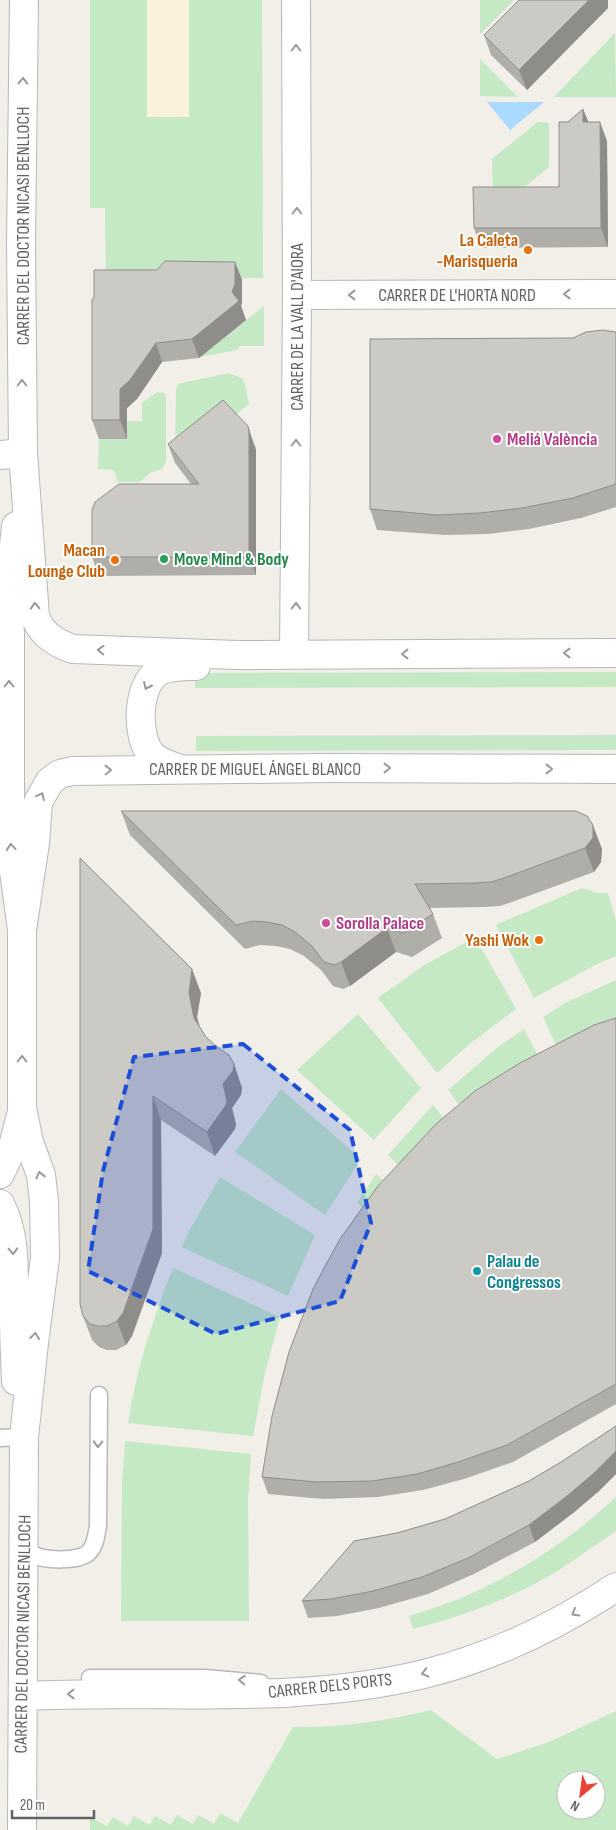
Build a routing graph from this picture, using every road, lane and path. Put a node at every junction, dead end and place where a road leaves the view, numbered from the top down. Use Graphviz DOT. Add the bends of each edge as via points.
graph roads {
  1 [pos="24,0"];
  2 [pos="296,0"];
  3 [pos="616,294"];
  4 [pos="297,295"];
  5 [pos="11,454"];
  6 [pos="616,653"];
  7 [pos="294,654"];
  8 [pos="237,655"];
  9 [pos="180,769"];
  10 [pos="616,769"];
  11 [pos="22,930"];
  12 [pos="22,1108"];
  13 [pos="0,1174"];
  14 [pos="0,1204"];
  15 [pos="99,1395"];
  16 [pos="12,1437"];
  17 [pos="24,1545"];
  18 [pos="616,1587"];
  19 [pos="90,1678"];
  20 [pos="289,1692"];
  21 [pos="24,1696"];
  22 [pos="22,1830"];
  5 -- 1 [label="street, CARRER DEL DOCTOR NICASI BENLLOCH, one-way" via="22,243"];
  4 -- 2 [label="street, CARRER DE LA VALL D'AIORA, one-way"];
  3 -- 4 [label="street, CARRER DE L'HORTA NORD, one-way"];
  7 -- 4 [label="street, CARRER DE LA VALL D'AIORA, one-way"];
  8 -- 5 [label="street, CARRER DEL DOCTOR NICASI BENLLOCH, one-way" via="73,649 59,645 47,636 38,626 35,616"];
  11 -- 5 [label="street, CARRER DEL DOCTOR NICASI BENLLOCH, one-way" via="10,842 8,604"];
  6 -- 7 [label="street, one-way"];
  7 -- 8 [label="street"];
  8 -- 9 [label="street, one-way" via="218,665 160,670 150,678 142,697 144,740 150,754"];
  9 -- 10 [label="street, CARRER DE MIGUEL ÁNGEL BLANCO, one-way"];
  11 -- 9 [label="street, CARRER DE MIGUEL ÁNGEL BLANCO, one-way" via="38,802 50,782 60,774 72,771"];
  12 -- 11 [label="street, CARRER DEL DOCTOR NICASI BENLLOCH, one-way"];
  12 -- 13 [label="street" via="13,1146"];
  16 -- 12 [label="street, CARRER DEL DOCTOR NICASI BENLLOCH, one-way" via="45,1258 41,1175 29,1142"];
  14 -- 16 [label="street, CARRER DEL DOCTOR NICASI BENLLOCH, one-way" via="8,1219 13,1245 17,1396"];
  15 -- 17 [label="lane, one-way" via="96,1541 91,1551 80,1558 53,1559 30,1552"];
  16 -- 17 [label="street, CARRER DEL DOCTOR NICASI BENLLOCH"];
  17 -- 21 [label="street, CARRER DEL DOCTOR NICASI BENLLOCH"];
  18 -- 20 [label="street, CARRER DELS PORTS, one-way" via="542,1631 469,1661 423,1674 351,1687"];
  20 -- 19 [label="lane, one-way" via="256,1682 213,1678"];
  20 -- 21 [label="street, CARRER DELS PORTS, one-way"];
  21 -- 22 [label="street, CARRER DEL DOCTOR NICASI BENLLOCH"];
}
